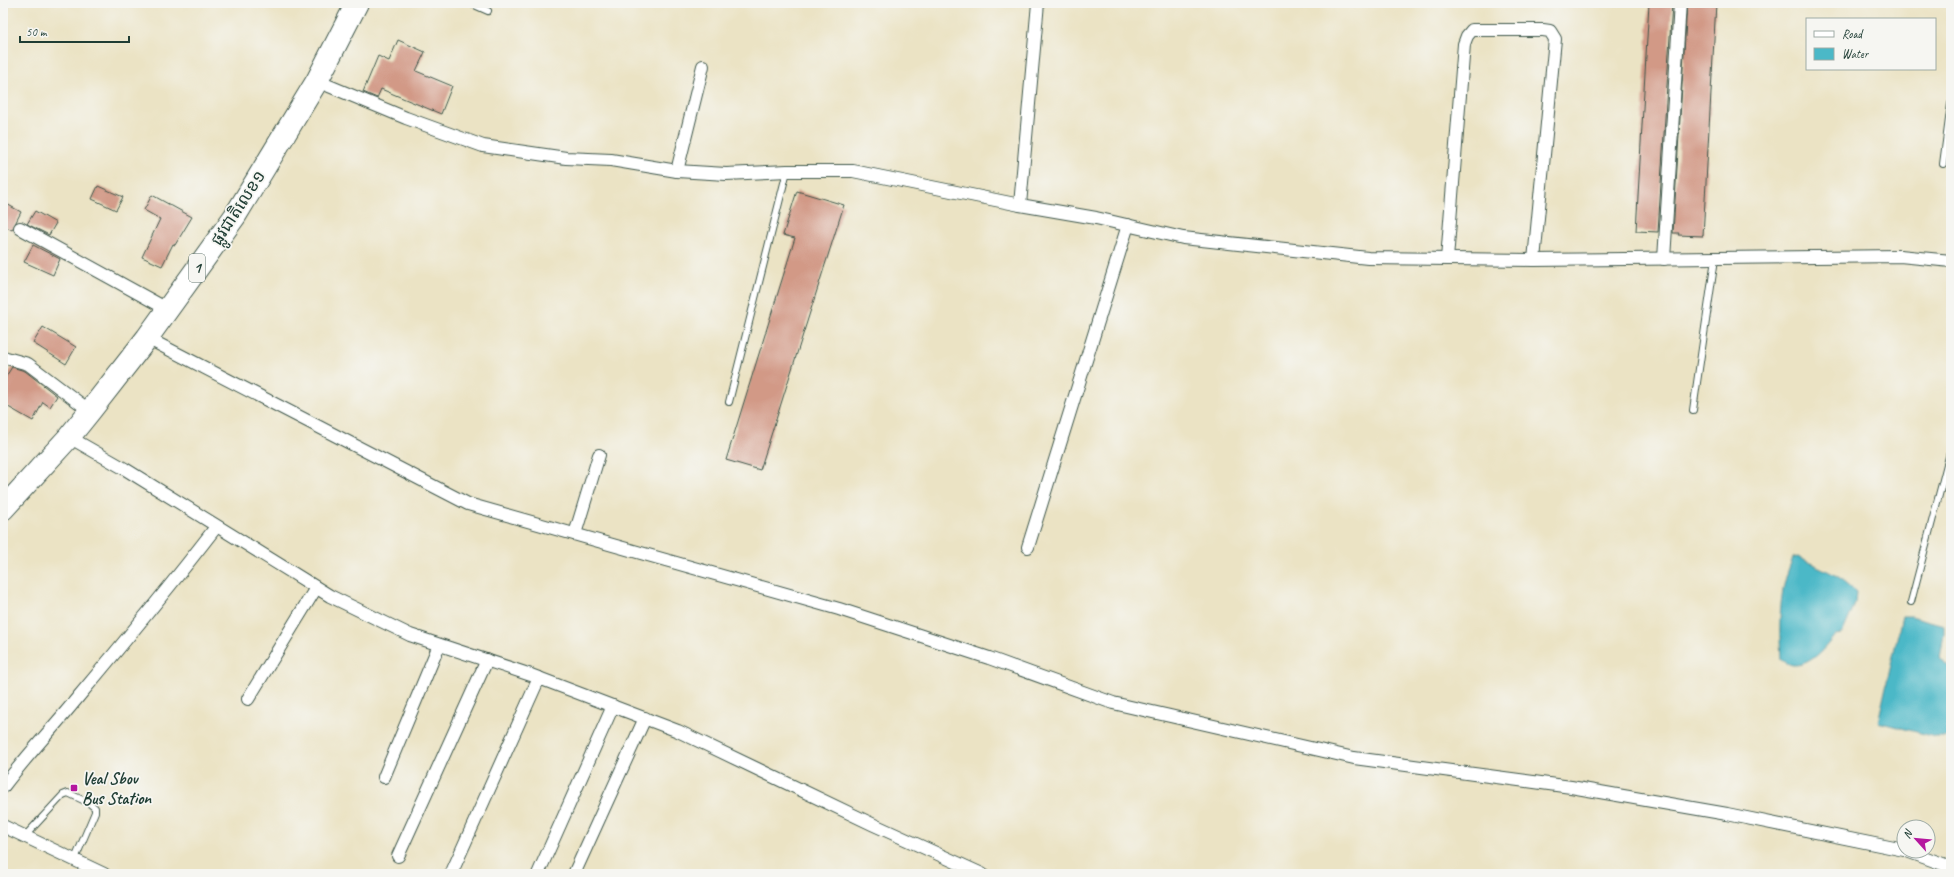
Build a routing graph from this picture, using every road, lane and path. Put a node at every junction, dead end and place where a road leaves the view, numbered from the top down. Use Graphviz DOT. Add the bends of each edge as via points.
graph roads {
  1 [pos="358,3"];
  2 [pos="470,3"];
  3 [pos="1038,3"];
  4 [pos="1680,3"];
  5 [pos="488,11"];
  6 [pos="703,66"];
  7 [pos="317,81"];
  8 [pos="1951,104"];
  9 [pos="1943,164"];
  10 [pos="787,170"];
  11 [pos="677,171"];
  12 [pos="1020,205"];
  13 [pos="1128,225"];
  14 [pos="20,228"];
  15 [pos="1447,259"];
  16 [pos="1664,259"];
  17 [pos="1715,259"];
  18 [pos="1534,260"];
  19 [pos="1951,261"];
  20 [pos="167,309"];
  21 [pos="147,338"];
  22 [pos="3,357"];
  23 [pos="729,402"];
  24 [pos="1692,410"];
  25 [pos="90,411"];
  26 [pos="69,437"];
  27 [pos="1951,449"];
  28 [pos="599,455"];
  29 [pos="3,509"];
  30 [pos="216,526"];
  31 [pos="575,534"];
  32 [pos="1028,547"];
  33 [pos="316,588"];
  34 [pos="1911,602"];
  35 [pos="439,645"];
  36 [pos="487,660"];
  37 [pos="539,678"];
  38 [pos="248,699"];
  39 [pos="613,706"];
  40 [pos="645,718"];
  41 [pos="384,777"];
  42 [pos="3,787"];
  43 [pos="3,826"];
  44 [pos="25,836"];
  45 [pos="1896,848"];
  46 [pos="398,856"];
  47 [pos="75,859"];
  48 [pos="1929,859"];
  49 [pos="1951,867"];
  50 [pos="978,873"];
  51 [pos="104,874"];
  52 [pos="451,874"];
  53 [pos="538,874"];
  54 [pos="574,874"];
  1 -- 7 [label="highway, ផ្លូវជាតិលេខ១ / 1"];
  2 -- 5 [label="lane"];
  3 -- 12 [label="street"];
  4 -- 16 [label="street"];
  6 -- 11 [label="street"];
  7 -- 11 [label="street" via="406,118 483,146 566,158 612,160"];
  7 -- 20 [label="highway, ផ្លូវជាតិលេខ១ / 1" via="235,216"];
  8 -- 9 [label="lane"];
  10 -- 11 [label="street" via="726,174"];
  10 -- 12 [label="street" via="853,171"];
  10 -- 23 [label="lane"];
  12 -- 13 [label="street"];
  13 -- 15 [label="street" via="1183,238 1368,258"];
  13 -- 32 [label="street"];
  14 -- 20 [label="street"];
  15 -- 18 [label="street"];
  15 -- 18 [label="street" via="1464,44 1467,36 1472,30 1543,30 1550,31 1555,39"];
  16 -- 17 [label="street"];
  16 -- 18 [label="street"];
  17 -- 19 [label="street" via="1900,256"];
  17 -- 24 [label="lane"];
  20 -- 21 [label="highway, ផ្លូវជាតិលេខ១ / 1"];
  21 -- 25 [label="highway, ផ្លូវជាតិលេខ១ / 1"];
  21 -- 31 [label="street" via="468,504"];
  22 -- 25 [label="street" via="28,364"];
  25 -- 26 [label="highway, ផ្លូវជាតិលេខ១ / 1"];
  26 -- 29 [label="highway, ផ្លូវជាតិលេខ១ / 1"];
  26 -- 30 [label="street"];
  27 -- 34 [label="lane"];
  28 -- 31 [label="street"];
  30 -- 33 [label="street"];
  30 -- 42 [label="street" via="170,587 78,698 25,757"];
  31 -- 45 [label="street" via="839,608 1113,703 1354,758 1571,787 1727,814"];
  33 -- 35 [label="street" via="410,635"];
  33 -- 38 [label="street"];
  35 -- 36 [label="street"];
  35 -- 41 [label="street"];
  36 -- 37 [label="street"];
  36 -- 46 [label="street"];
  37 -- 39 [label="street"];
  37 -- 52 [label="street"];
  39 -- 40 [label="street"];
  39 -- 53 [label="street"];
  40 -- 50 [label="street" via="678,731"];
  40 -- 54 [label="street"];
  43 -- 44 [label="street"];
  44 -- 47 [label="street"];
  44 -- 47 [label="lane" via="63,795 68,793 89,803 95,812"];
  47 -- 51 [label="street"];
  48 -- 49 [label="street"];
}
